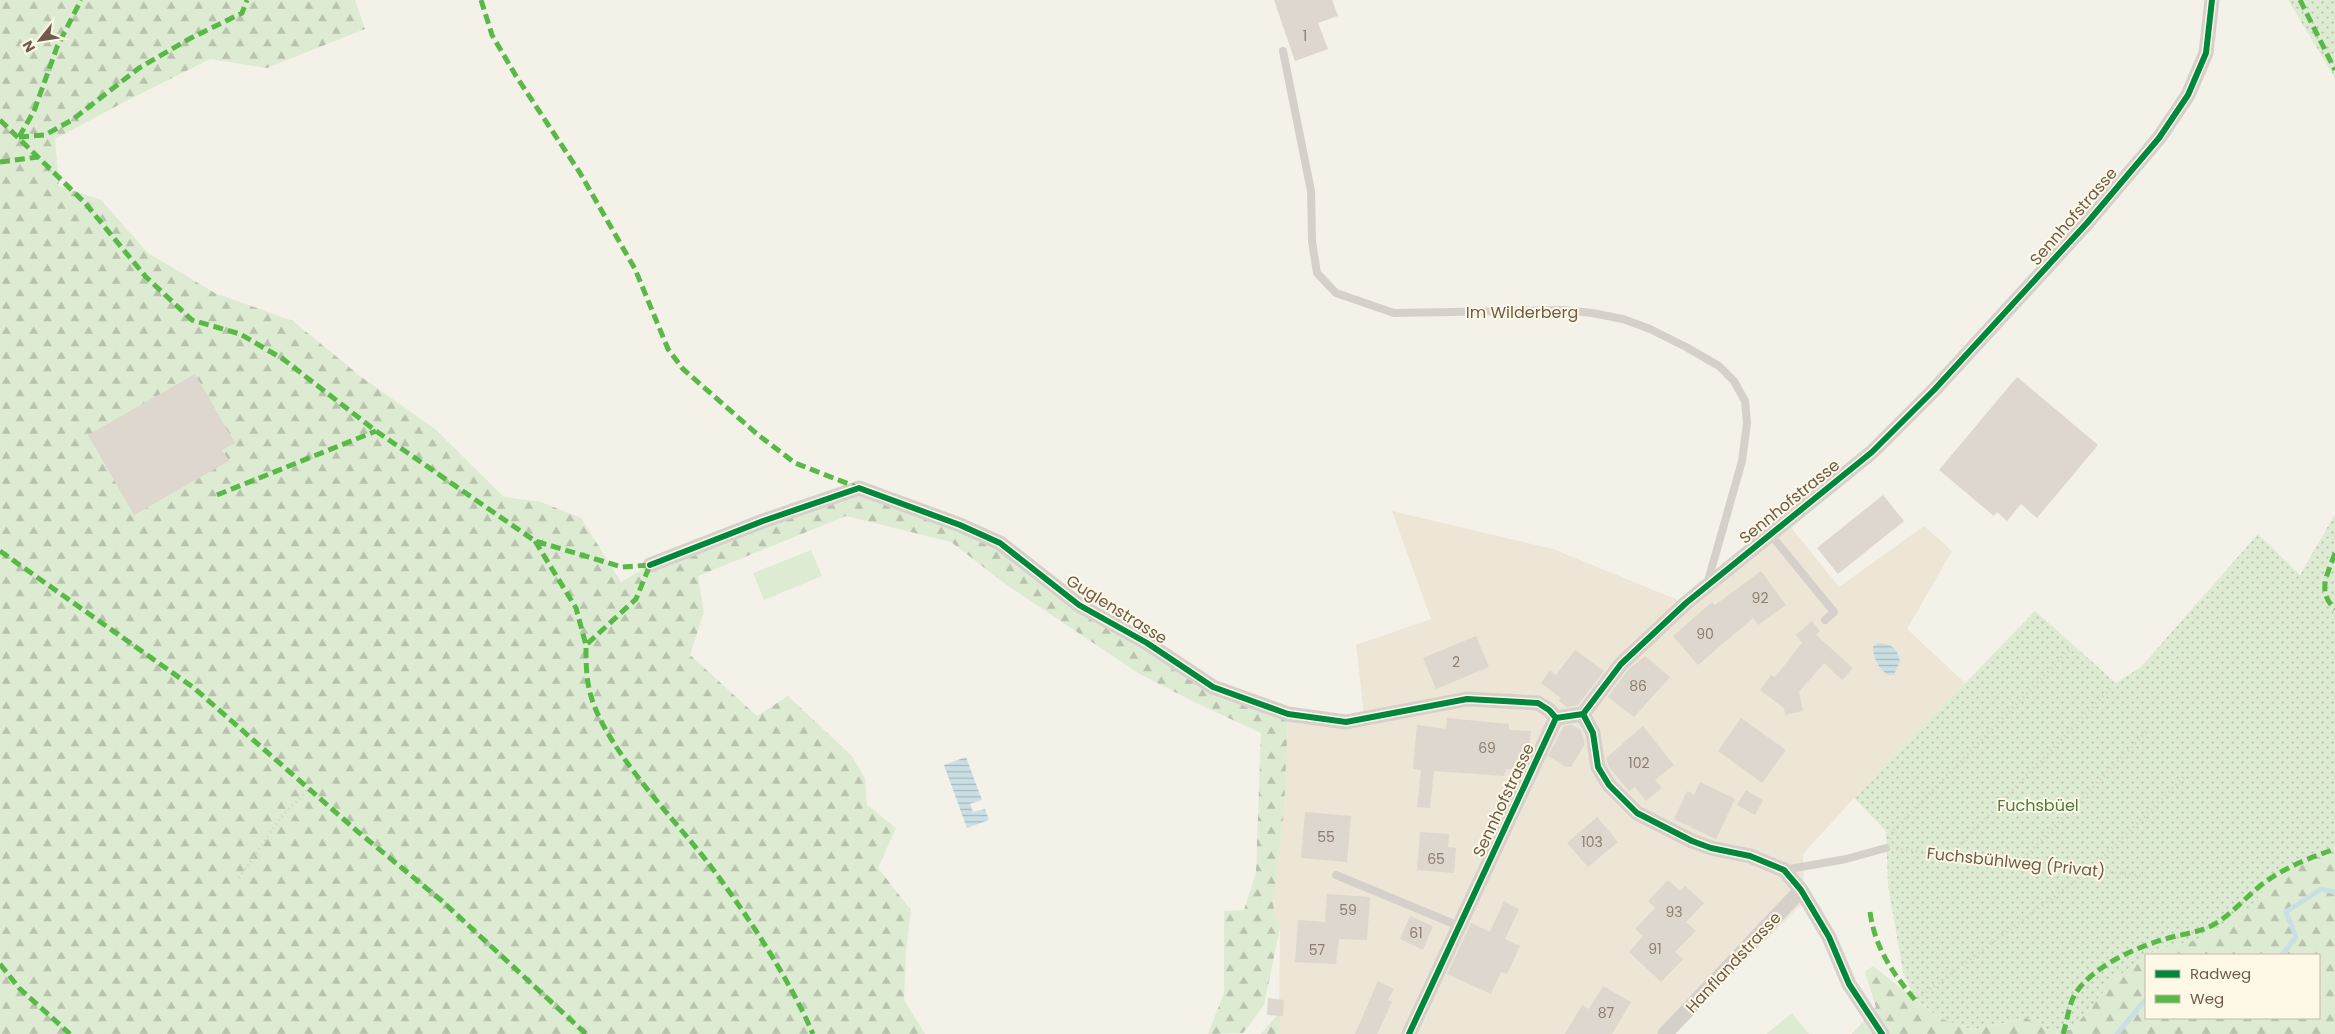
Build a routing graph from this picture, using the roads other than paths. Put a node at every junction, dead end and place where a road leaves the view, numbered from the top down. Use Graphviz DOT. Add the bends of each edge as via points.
graph roads {
  1 [pos="2212,0"];
  2 [pos="1283,51"];
  3 [pos="1771,535"];
  4 [pos="650,565"];
  5 [pos="1707,586"];
  6 [pos="1825,620"];
  7 [pos="1583,714"];
  8 [pos="1556,718"];
  9 [pos="1886,848"];
  10 [pos="1784,870"];
  11 [pos="1336,875"];
  12 [pos="1801,890"];
  13 [pos="1459,926"];
  14 [pos="1409,1034"];
  15 [pos="1665,1034"];
  16 [pos="1882,1034"];
  1 -- 3 [label="street, Sennhofstrasse" via="2206,53 2188,95 2159,138 2087,223 1934,390 1872,452"];
  2 -- 5 [label="lane, Im Wilderberg" via="1311,191 1312,240 1317,273 1336,293 1394,313 1563,310 1623,319 1686,347 1719,366 1734,381 1745,401 1746,432 1742,461"];
  3 -- 5 [label="street, Sennhofstrasse"];
  3 -- 6 [label="lane" via="1834,612"];
  4 -- 8 [label="street, Guglenstrasse" via="859,488 1000,543 1079,605 1146,643 1213,687 1288,714 1346,722 1467,699 1538,703"];
  5 -- 7 [label="street, Sennhofstrasse" via="1621,664"];
  7 -- 8 [label="street"];
  7 -- 10 [label="street" via="1593,733 1598,767 1609,785 1638,813 1692,841 1750,856"];
  8 -- 13 [label="street, Sennhofstrasse"];
  9 -- 10 [label="lane"];
  10 -- 12 [label="street"];
  11 -- 13 [label="lane"];
  12 -- 15 [label="street, Hanflandstrasse"];
  12 -- 16 [label="street" via="1829,937 1848,984"];
  13 -- 14 [label="street, Sennhofstrasse"];
}
